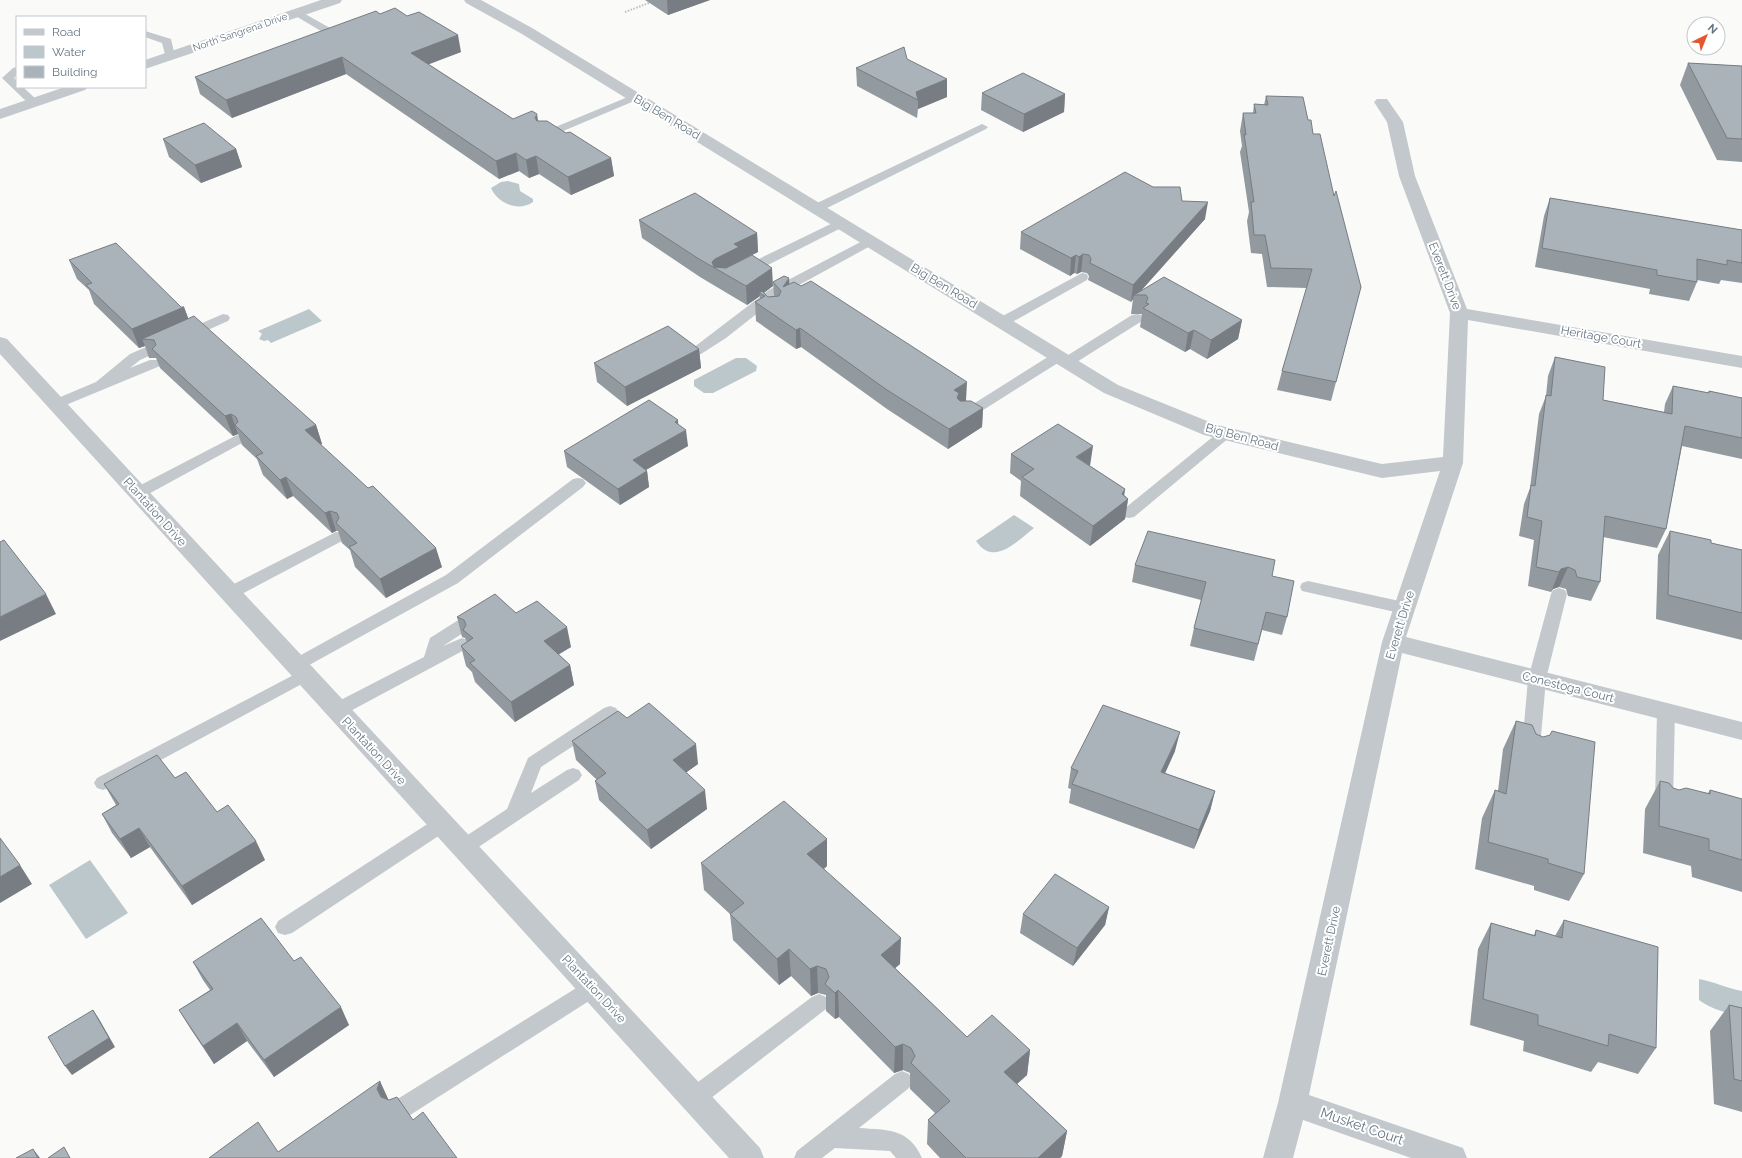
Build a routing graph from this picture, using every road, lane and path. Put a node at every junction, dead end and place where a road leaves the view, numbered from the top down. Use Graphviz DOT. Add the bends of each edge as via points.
graph roads {
  1 [pos="335,0"];
  2 [pos="471,0"];
  3 [pos="657,0"];
  4 [pos="625,12"];
  5 [pos="298,13"];
  6 [pos="146,34"];
  7 [pos="335,35"];
  8 [pos="170,56"];
  9 [pos="146,65"];
  10 [pos="16,71"];
  11 [pos="16,86"];
  12 [pos="18,88"];
  13 [pos="77,88"];
  14 [pos="635,97"];
  15 [pos="1382,102"];
  16 [pos="34,103"];
  17 [pos="0,114"];
  18 [pos="982,127"];
  19 [pos="545,135"];
  20 [pos="817,208"];
  21 [pos="841,223"];
  22 [pos="870,241"];
  23 [pos="1082,277"];
  24 [pos="729,279"];
  25 [pos="764,301"];
  26 [pos="774,311"];
  27 [pos="1460,313"];
  28 [pos="223,318"];
  29 [pos="1137,318"];
  30 [pos="1002,322"];
  31 [pos="0,343"];
  32 [pos="696,351"];
  33 [pos="1063,359"];
  34 [pos="1742,362"];
  35 [pos="155,363"];
  36 [pos="98,387"];
  37 [pos="56,404"];
  38 [pos="964,416"];
  39 [pos="1225,434"];
  40 [pos="237,440"];
  41 [pos="1453,463"];
  42 [pos="578,483"];
  43 [pos="138,493"];
  44 [pos="1129,514"];
  45 [pos="336,537"];
  46 [pos="1308,587"];
  47 [pos="230,593"];
  48 [pos="1560,594"];
  49 [pos="1404,608"];
  50 [pos="486,610"];
  51 [pos="1393,642"];
  52 [pos="462,644"];
  53 [pos="430,661"];
  54 [pos="301,670"];
  55 [pos="1537,679"];
  56 [pos="337,710"];
  57 [pos="1666,711"];
  58 [pos="610,713"];
  59 [pos="1742,731"];
  60 [pos="1530,756"];
  61 [pos="573,775"];
  62 [pos="103,783"];
  63 [pos="1663,809"];
  64 [pos="514,814"];
  65 [pos="442,824"];
  66 [pos="464,848"];
  67 [pos="285,927"];
  68 [pos="592,988"];
  69 [pos="818,1003"];
  70 [pos="902,1081"];
  71 [pos="694,1098"];
  72 [pos="1293,1103"];
  73 [pos="399,1110"];
  74 [pos="832,1137"];
  75 [pos="749,1158"];
  76 [pos="805,1158"];
  77 [pos="911,1158"];
  78 [pos="1278,1158"];
  79 [pos="1452,1158"];
  1 -- 5 [label="street, North Sangrena Drive"];
  2 -- 14 [label="street, Big Ben Road"];
  3 -- 4 [label="path"];
  5 -- 7 [label="lane"];
  5 -- 8 [label="street, North Sangrena Drive"];
  6 -- 8 [label="lane" via="167,41"];
  8 -- 9 [label="street, North Sangrena Drive"];
  10 -- 11 [label="lane" via="7,78"];
  12 -- 16 [label="lane"];
  13 -- 16 [label="street"];
  14 -- 19 [label="lane"];
  14 -- 20 [label="street, Big Ben Road"];
  15 -- 27 [label="street, Everett Drive" via="1395,122 1407,176"];
  16 -- 17 [label="street"];
  18 -- 20 [label="lane"];
  20 -- 21 [label="street, Big Ben Road"];
  21 -- 22 [label="street, Big Ben Road"];
  21 -- 24 [label="lane"];
  22 -- 25 [label="lane" via="774,293"];
  22 -- 30 [label="street, Big Ben Road"];
  23 -- 30 [label="lane"];
  25 -- 26 [label="lane"];
  25 -- 32 [label="lane"];
  27 -- 34 [label="street, Heritage Court"];
  27 -- 41 [label="street, Everett Drive"];
  28 -- 36 [label="lane" via="135,357"];
  29 -- 33 [label="lane"];
  30 -- 33 [label="street, Big Ben Road"];
  31 -- 37 [label="street, Plantation Drive"];
  33 -- 38 [label="lane"];
  33 -- 39 [label="street, Big Ben Road" via="1111,389"];
  35 -- 36 [label="lane"];
  36 -- 37 [label="lane"];
  37 -- 43 [label="street, Plantation Drive"];
  39 -- 41 [label="street, Big Ben Road" via="1382,471"];
  39 -- 44 [label="lane"];
  40 -- 43 [label="lane"];
  41 -- 49 [label="street, Everett Drive"];
  42 -- 54 [label="lane" via="452,579"];
  43 -- 47 [label="street, Plantation Drive"];
  45 -- 47 [label="lane"];
  46 -- 49 [label="lane"];
  47 -- 54 [label="street, Plantation Drive"];
  48 -- 55 [label="lane"];
  49 -- 51 [label="street, Everett Drive"];
  50 -- 53 [label="lane" via="436,642"];
  51 -- 55 [label="street, Conestoga Court"];
  51 -- 72 [label="street, Everett Drive"];
  52 -- 53 [label="lane"];
  53 -- 56 [label="lane"];
  54 -- 56 [label="street, Plantation Drive"];
  54 -- 62 [label="lane"];
  55 -- 57 [label="street, Conestoga Court"];
  55 -- 60 [label="lane"];
  56 -- 65 [label="street, Plantation Drive"];
  57 -- 59 [label="street, Conestoga Court"];
  57 -- 63 [label="lane"];
  58 -- 64 [label="lane" via="534,763"];
  61 -- 64 [label="lane"];
  64 -- 66 [label="lane"];
  65 -- 66 [label="street, Plantation Drive"];
  65 -- 67 [label="lane"];
  66 -- 68 [label="street, Plantation Drive"];
  68 -- 71 [label="street, Plantation Drive"];
  68 -- 73 [label="lane"];
  69 -- 71 [label="lane"];
  70 -- 74 [label="lane"];
  71 -- 75 [label="street, Plantation Drive"];
  72 -- 78 [label="street, Everett Drive"];
  72 -- 79 [label="street, Musket Court"];
  74 -- 76 [label="lane"];
  74 -- 77 [label="lane" via="895,1141"];
}
